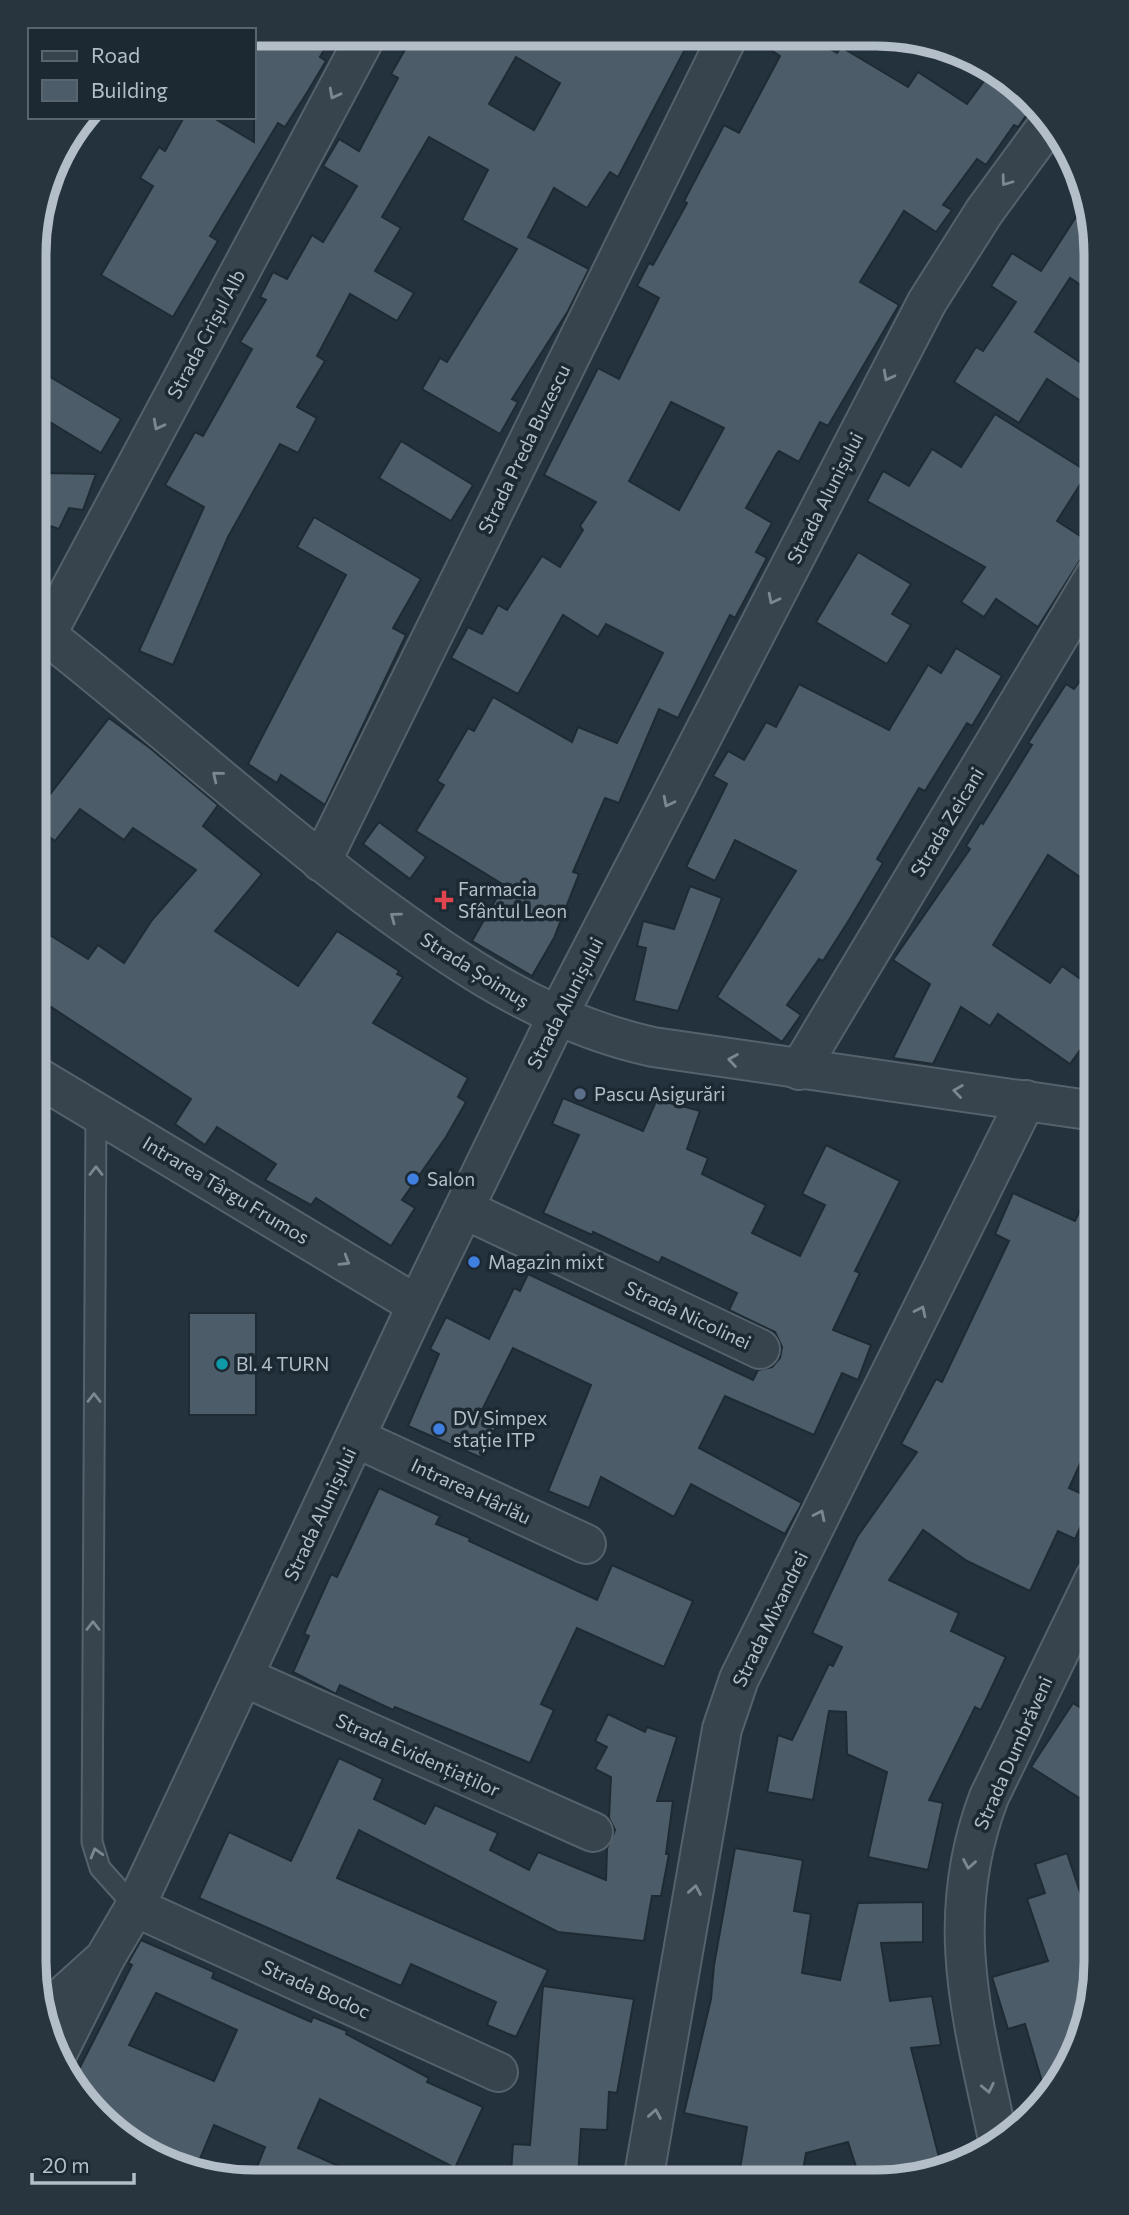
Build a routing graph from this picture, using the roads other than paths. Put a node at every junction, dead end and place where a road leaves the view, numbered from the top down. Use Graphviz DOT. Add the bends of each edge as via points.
graph roads {
  1 [pos="360,46"];
  2 [pos="723,46"];
  3 [pos="1043,130"];
  4 [pos="1084,594"];
  5 [pos="46,620"];
  6 [pos="46,636"];
  7 [pos="321,862"];
  8 [pos="557,1017"];
  9 [pos="799,1070"];
  10 [pos="46,1082"];
  11 [pos="1026,1100"];
  12 [pos="1084,1109"];
  13 [pos="96,1112"];
  14 [pos="464,1209"];
  15 [pos="417,1305"];
  16 [pos="760,1349"];
  17 [pos="356,1438"];
  18 [pos="586,1544"];
  19 [pos="1083,1602"];
  20 [pos="244,1678"];
  21 [pos="593,1832"];
  22 [pos="135,1907"];
  23 [pos="104,1958"];
  24 [pos="51,2007"];
  25 [pos="63,2043"];
  26 [pos="498,2072"];
  27 [pos="996,2131"];
  28 [pos="645,2170"];
  1 -- 5 [label="street, Strada Crișul Alb, one-way"];
  2 -- 7 [label="street, Strada Preda Buzescu"];
  3 -- 8 [label="street, Strada Alunișului, one-way" via="927,302"];
  4 -- 9 [label="street, Strada Zeicani"];
  7 -- 6 [label="street, Strada Șoimuș, one-way"];
  8 -- 7 [label="street, Strada Șoimuș, one-way" via="424,939"];
  9 -- 8 [label="street, Strada Șoimuș, one-way" via="653,1047"];
  8 -- 14 [label="street, Strada Alunișului"];
  11 -- 9 [label="street, Strada Șoimuș, one-way"];
  10 -- 13 [label="street, Intrarea Târgu Frumos"];
  11 -- 12 [label="street, Strada Șoimuș"];
  28 -- 11 [label="street, Strada Mixandrei, one-way" via="722,1730 739,1679"];
  13 -- 15 [label="street, Intrarea Târgu Frumos, one-way"];
  22 -- 13 [label="lane, one-way" via="100,1868 92,1842"];
  14 -- 15 [label="street, Strada Alunișului"];
  14 -- 16 [label="street, Strada Nicolinei"];
  15 -- 17 [label="street, Strada Alunișului"];
  17 -- 18 [label="street, Intrarea Hârlău"];
  17 -- 20 [label="street, Strada Alunișului"];
  19 -- 27 [label="street, Strada Dumbrăveni, one-way" via="989,1797 965,1880 962,1936 966,1973"];
  20 -- 21 [label="street, Strada Evidențiaților"];
  20 -- 22 [label="street, Strada Alunișului"];
  22 -- 23 [label="street, Strada Alunișului"];
  22 -- 26 [label="street, Strada Bodoc"];
  23 -- 24 [label="street"];
  23 -- 25 [label="street, Strada Alunișului"];
}
